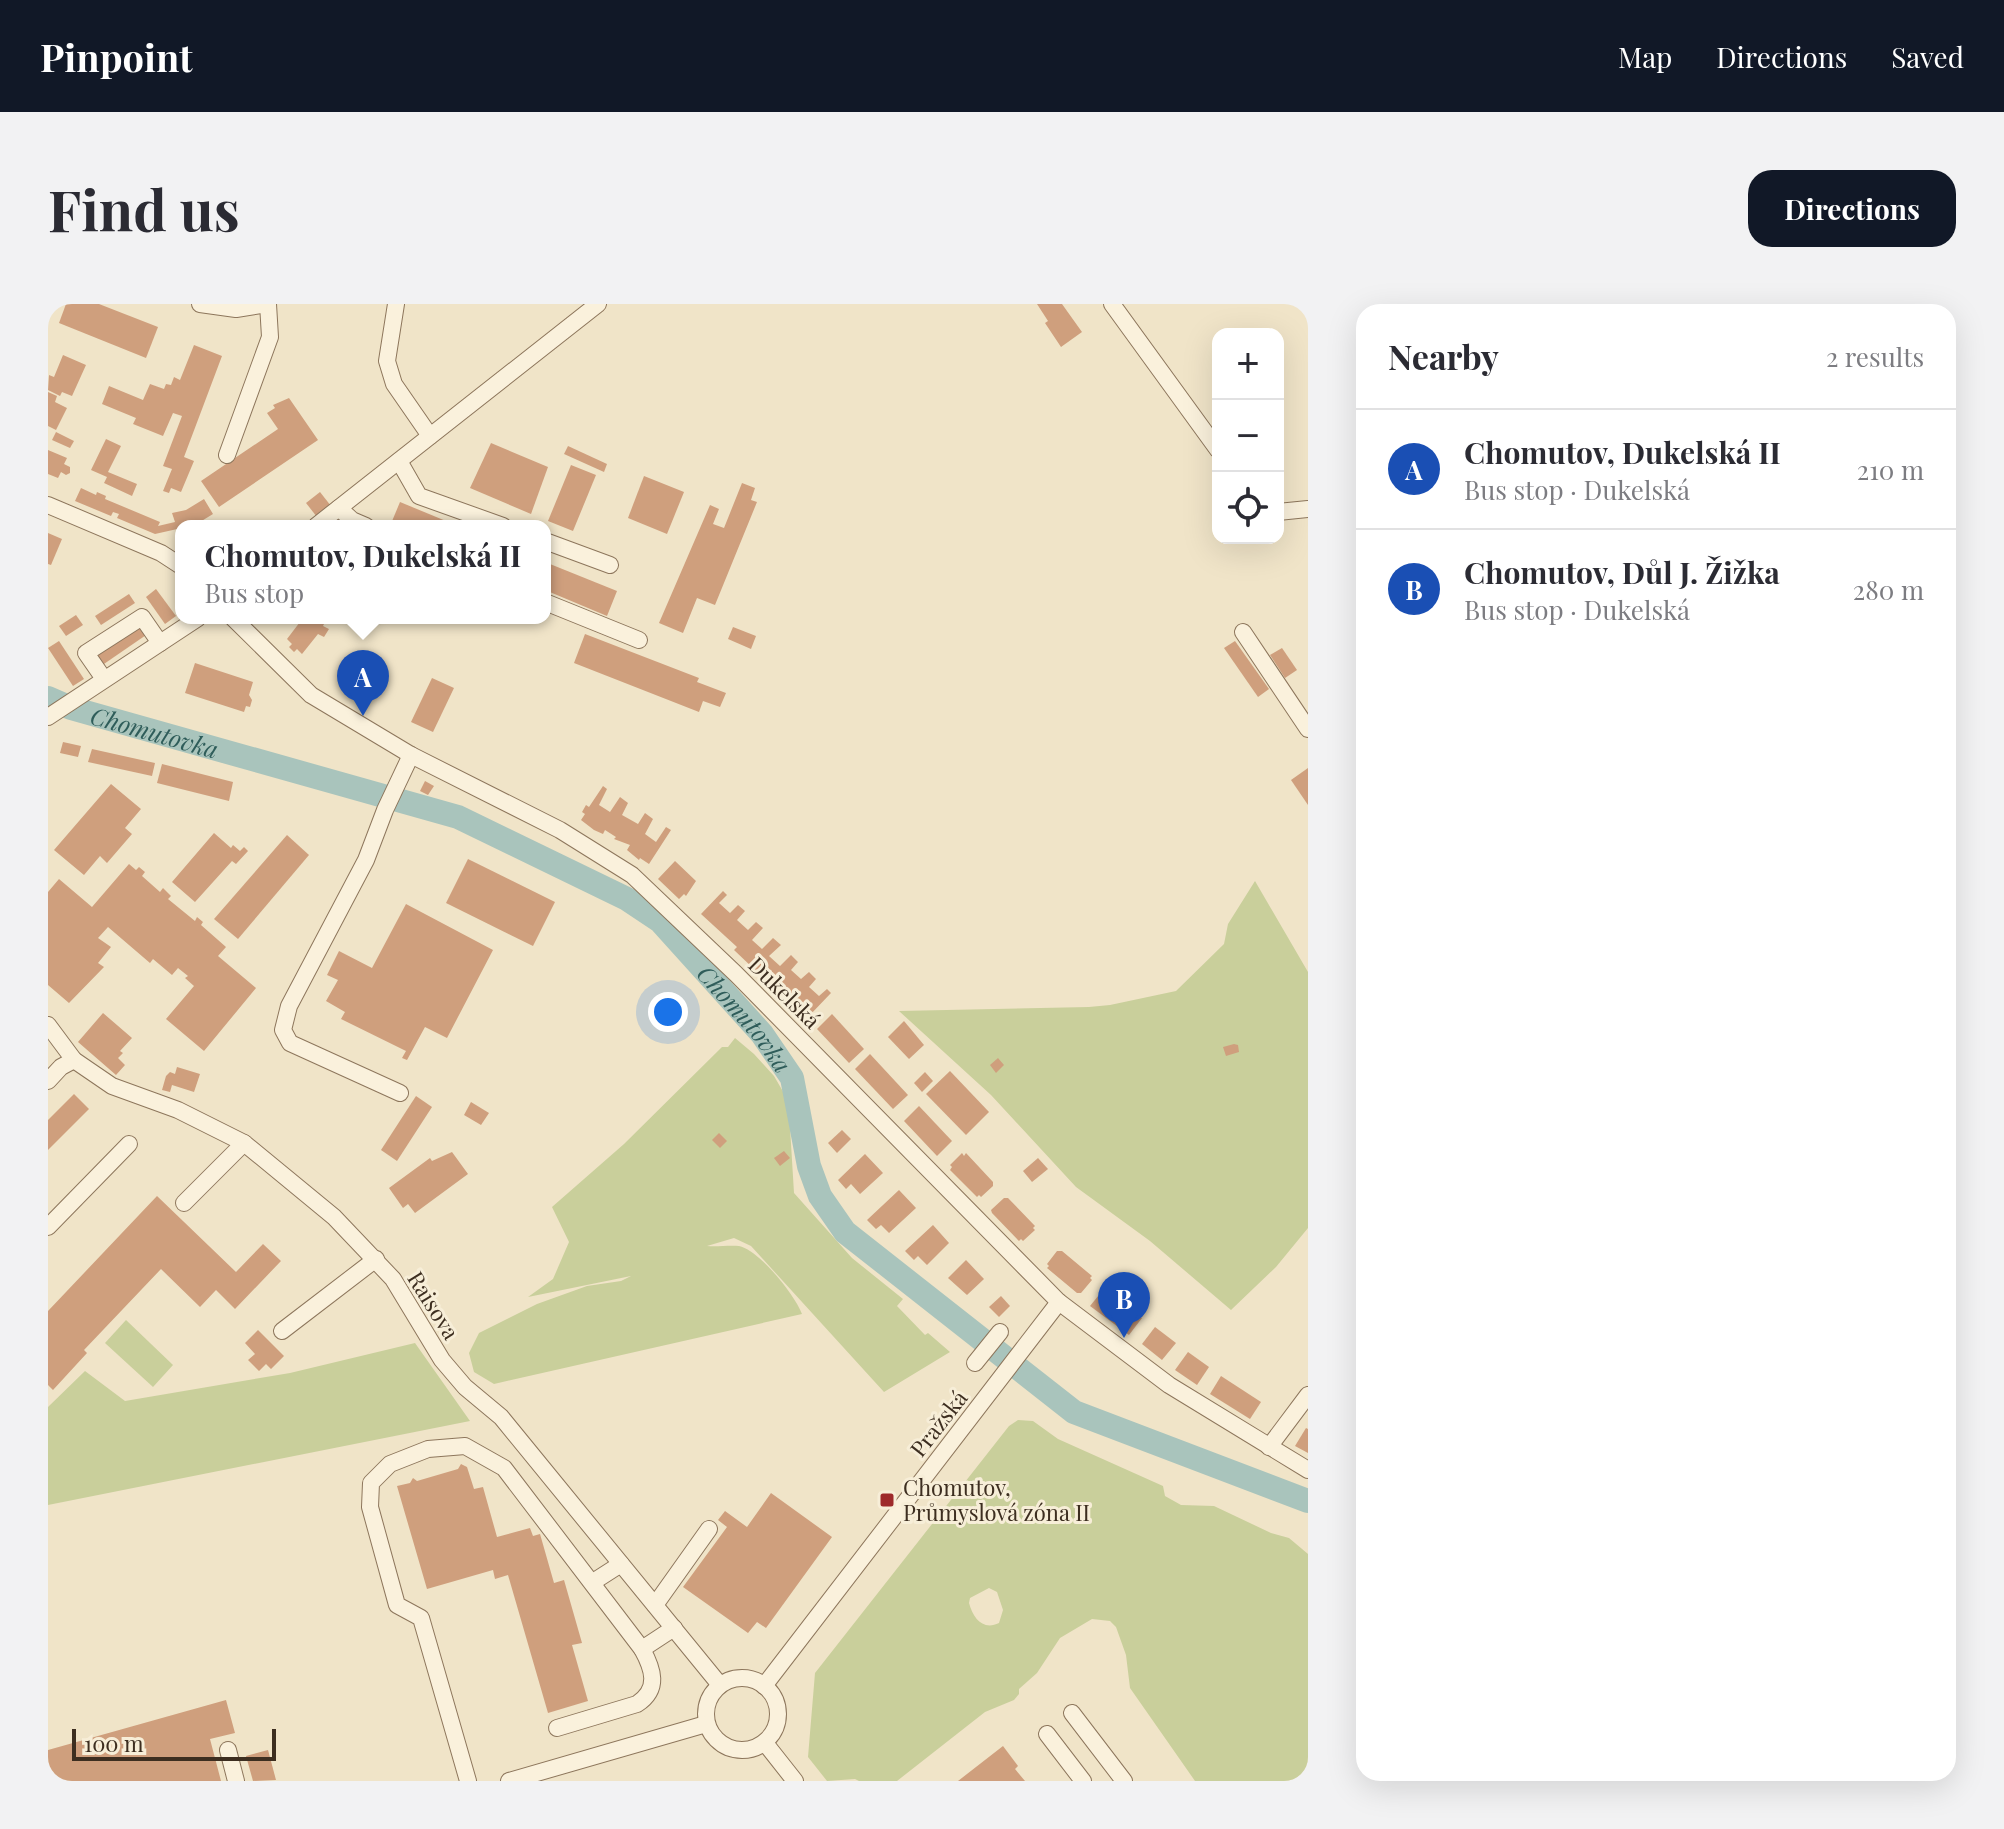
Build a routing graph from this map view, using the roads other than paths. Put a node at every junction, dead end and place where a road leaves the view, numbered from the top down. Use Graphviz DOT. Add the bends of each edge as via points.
graph roads {
  1 [pos="200,304"];
  2 [pos="268,304"];
  3 [pos="396,304"];
  4 [pos="598,304"];
  5 [pos="1112,304"];
  6 [pos="430,436"];
  7 [pos="1212,442"];
  8 [pos="227,455"];
  9 [pos="399,461"];
  10 [pos="48,505"];
  11 [pos="339,508"];
  12 [pos="1308,509"];
  13 [pos="1284,511"];
  14 [pos="324,520"];
  15 [pos="352,520"];
  16 [pos="486,520"];
  17 [pos="551,543"];
  18 [pos="175,562"];
  19 [pos="610,565"];
  20 [pos="551,604"];
  21 [pos="189,624"];
  22 [pos="239,624"];
  23 [pos="1243,632"];
  24 [pos="639,640"];
  25 [pos="160,643"];
  26 [pos="104,679"];
  27 [pos="48,717"];
  28 [pos="1308,729"];
  29 [pos="411,755"];
  30 [pos="48,1025"];
  31 [pos="74,1060"];
  32 [pos="48,1081"];
  33 [pos="400,1093"];
  34 [pos="244,1143"];
  35 [pos="129,1144"];
  36 [pos="184,1203"];
  37 [pos="48,1227"];
  38 [pos="376,1259"];
  39 [pos="1059,1302"];
  40 [pos="282,1331"];
  41 [pos="1000,1332"];
  42 [pos="975,1363"];
  43 [pos="1308,1395"];
  44 [pos="1269,1447"];
  45 [pos="1308,1470"];
  46 [pos="709,1529"];
  47 [pos="621,1564"];
  48 [pos="593,1582"];
  49 [pos="655,1605"];
  50 [pos="674,1628"];
  51 [pos="642,1649"];
  52 [pos="720,1685"];
  53 [pos="764,1686"];
  54 [pos="1072,1713"];
  55 [pos="706,1724"];
  56 [pos="557,1728"];
  57 [pos="1047,1734"];
  58 [pos="765,1743"];
  59 [pos="228,1750"];
  60 [pos="236,1781"];
  61 [pos="468,1781"];
  62 [pos="509,1781"];
  63 [pos="795,1781"];
  64 [pos="1083,1781"];
  65 [pos="1124,1781"];
  1 -- 2 [label="street" via="236,309"];
  2 -- 8 [label="street" via="270,337"];
  3 -- 6 [label="street" via="387,361 394,384"];
  4 -- 6 [label="street"];
  5 -- 7 [label="street"];
  6 -- 9 [label="street"];
  9 -- 11 [label="street"];
  9 -- 16 [label="street" via="419,496"];
  10 -- 18 [label="street"];
  11 -- 14 [label="street"];
  11 -- 15 [label="street"];
  12 -- 13 [label="street"];
  17 -- 19 [label="street"];
  20 -- 24 [label="street"];
  21 -- 25 [label="street"];
  22 -- 29 [label="street, Dukelská" via="311,695"];
  23 -- 28 [label="street"];
  25 -- 26 [label="street"];
  25 -- 26 [label="street" via="142,617 86,653"];
  26 -- 27 [label="street"];
  29 -- 33 [label="street" via="366,860 289,1006 283,1030 290,1043"];
  29 -- 39 [label="street, Dukelská" via="560,830 632,875"];
  30 -- 31 [label="street, Raisova"];
  31 -- 32 [label="street"];
  31 -- 34 [label="street, Raisova" via="112,1086 178,1110"];
  34 -- 36 [label="street"];
  34 -- 38 [label="street, Raisova"];
  35 -- 37 [label="street"];
  38 -- 40 [label="street"];
  38 -- 47 [label="street, Raisova" via="442,1360 501,1417"];
  39 -- 44 [label="street, Dukelská" via="1169,1385"];
  39 -- 53 [label="street, Pražská"];
  41 -- 42 [label="street"];
  43 -- 44 [label="street"];
  44 -- 45 [label="street, Dukelská"];
  46 -- 49 [label="street"];
  47 -- 48 [label="street"];
  47 -- 49 [label="street, Raisova"];
  48 -- 51 [label="street"];
  48 -- 61 [label="street" via="504,1468 465,1446 428,1449 390,1464 371,1483 370,1507 397,1605 421,1618"];
  49 -- 50 [label="street, Raisova"];
  50 -- 51 [label="street"];
  50 -- 52 [label="street, Raisova"];
  51 -- 56 [label="street" via="652,1668 646,1698"];
  52 -- 53 [label="street" via="742,1678"];
  52 -- 55 [label="street" via="707,1702"];
  53 -- 58 [label="street" via="772,1693 778,1714"];
  54 -- 65 [label="street"];
  55 -- 58 [label="street" via="730,1749"];
  55 -- 62 [label="street"];
  57 -- 64 [label="street"];
  58 -- 63 [label="street"];
  59 -- 60 [label="street"];
}
